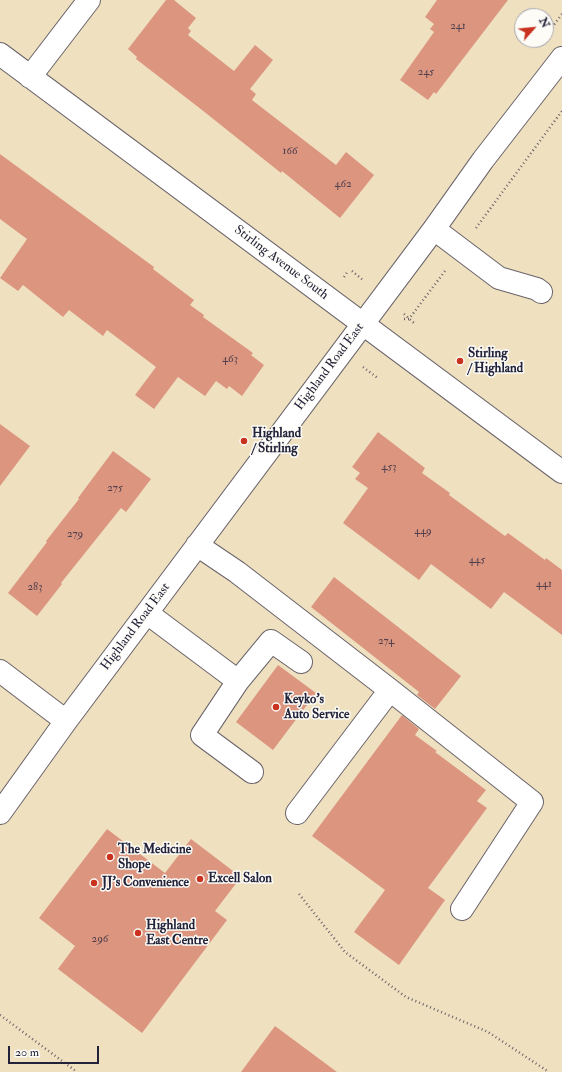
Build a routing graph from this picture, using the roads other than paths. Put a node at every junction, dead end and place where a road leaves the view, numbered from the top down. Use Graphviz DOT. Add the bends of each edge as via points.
graph roads {
  1 [pos="89,0"];
  2 [pos="0,54"];
  3 [pos="562,58"];
  4 [pos="30,77"];
  5 [pos="434,229"];
  6 [pos="541,292"];
  7 [pos="363,324"];
  8 [pos="562,472"];
  9 [pos="198,545"];
  10 [pos="147,613"];
  11 [pos="301,662"];
  12 [pos="0,671"];
  13 [pos="238,681"];
  14 [pos="390,690"];
  15 [pos="66,721"];
  16 [pos="252,772"];
  17 [pos="297,812"];
  18 [pos="0,813"];
  19 [pos="462,909"];
  1 -- 4 [label="street"];
  2 -- 4 [label="street, Stirling Avenue South"];
  3 -- 5 [label="street, Highland Road East" via="483,160"];
  4 -- 7 [label="street, Stirling Avenue South"];
  5 -- 6 [label="street" via="499,278"];
  5 -- 7 [label="street, Highland Road East"];
  7 -- 8 [label="street, Stirling Avenue South"];
  7 -- 9 [label="street, Highland Road East"];
  9 -- 10 [label="street, Highland Road East"];
  9 -- 14 [label="street"];
  10 -- 13 [label="street"];
  10 -- 15 [label="street, Highland Road East"];
  11 -- 13 [label="street" via="271,641"];
  12 -- 15 [label="street"];
  13 -- 16 [label="street" via="202,735"];
  14 -- 17 [label="street"];
  14 -- 19 [label="street" via="532,802"];
  15 -- 18 [label="street, Highland Road East"];
}
